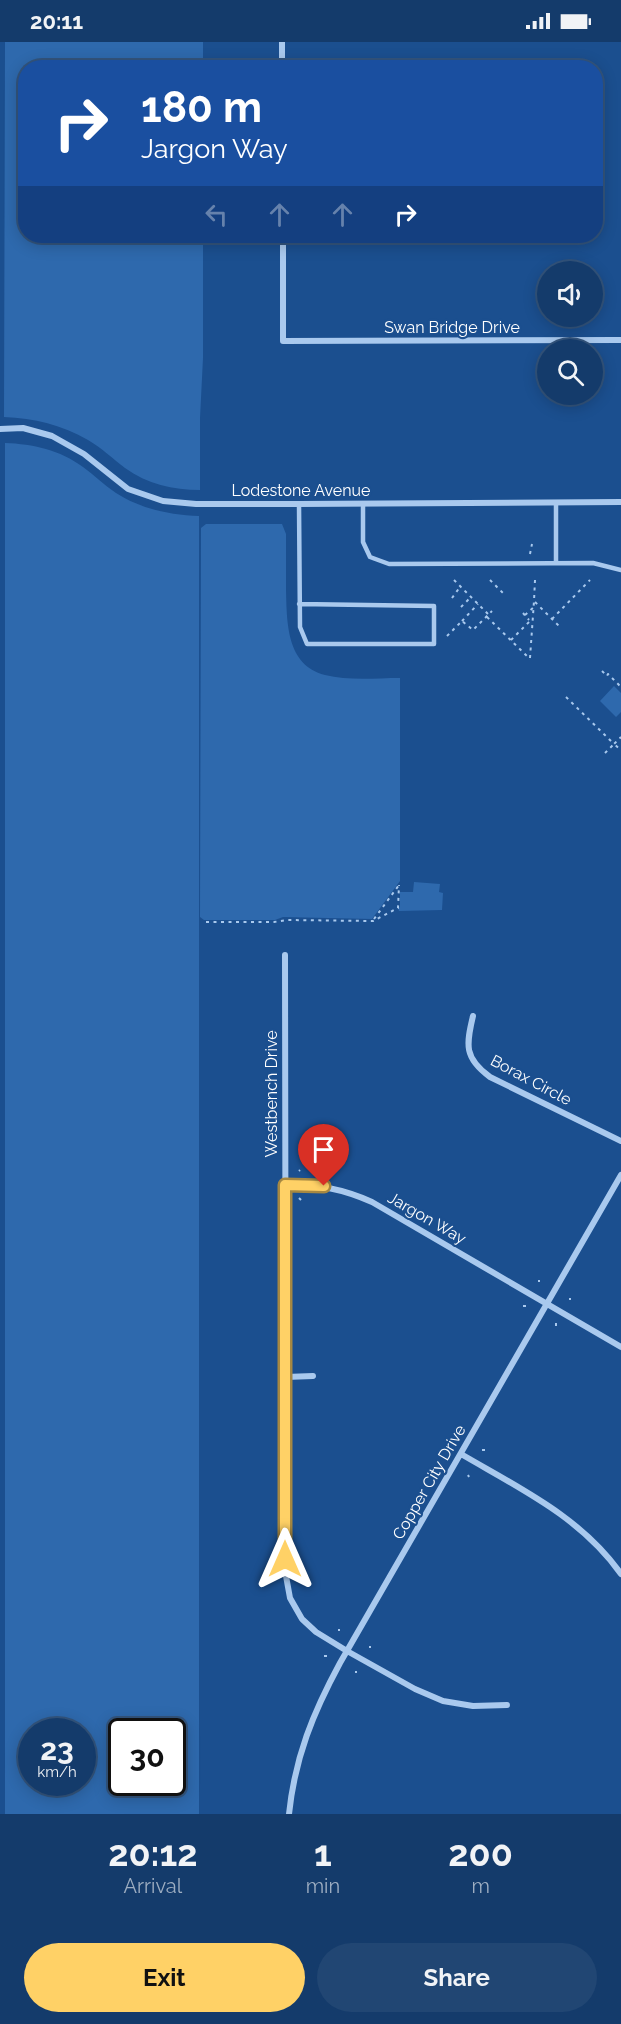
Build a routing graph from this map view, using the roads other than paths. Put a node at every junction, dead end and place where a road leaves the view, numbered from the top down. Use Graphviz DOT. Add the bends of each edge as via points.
graph roads {
  1 [pos="282,42"];
  2 [pos="282,60"];
  3 [pos="283,243"];
  4 [pos="621,340"];
  5 [pos="0,429"];
  6 [pos="621,502"];
  7 [pos="556,503"];
  8 [pos="299,504"];
  9 [pos="363,504"];
  10 [pos="556,563"];
  11 [pos="621,570"];
  12 [pos="299,604"];
  13 [pos="285,955"];
  14 [pos="473,1016"];
  15 [pos="621,1141"];
  16 [pos="621,1175"];
  17 [pos="285,1185"];
  18 [pos="547,1302"];
  19 [pos="621,1347"];
  20 [pos="313,1376"];
  21 [pos="286,1377"];
  22 [pos="461,1454"];
  23 [pos="621,1574"];
  24 [pos="347,1651"];
  25 [pos="507,1705"];
  26 [pos="289,1814"];
  1 -- 2 [label="street"];
  3 -- 4 [label="street, Swan Bridge Drive" via="283,341"];
  5 -- 8 [label="street, Lodestone Avenue" via="23,428 52,436 84,454 128,489 163,501"];
  6 -- 7 [label="street, Lodestone Avenue"];
  7 -- 9 [label="street, Lodestone Avenue"];
  7 -- 10 [label="lane"];
  8 -- 9 [label="street, Lodestone Avenue"];
  8 -- 12 [label="lane"];
  9 -- 10 [label="lane" via="363,542 370,557 389,564"];
  10 -- 11 [label="lane" via="593,563"];
  12 -- 12 [label="lane" via="300,627 307,644 434,644 434,606"];
  13 -- 17 [label="street, Westbench Drive"];
  14 -- 15 [label="street, Borax Circle" via="468,1046 480,1070"];
  16 -- 18 [label="street, Copper City Drive"];
  17 -- 18 [label="street, Jargon Way" via="324,1186 355,1194"];
  17 -- 21 [label="street, Westbench Drive"];
  18 -- 19 [label="street, Jargon Way"];
  18 -- 22 [label="street, Copper City Drive"];
  20 -- 21 [label="street"];
  21 -- 24 [label="street, Westbench Drive" via="287,1589 308,1626"];
  22 -- 23 [label="street" via="571,1522 600,1547"];
  22 -- 24 [label="street, Copper City Drive"];
  24 -- 25 [label="street, Westbench Drive" via="443,1701 473,1706"];
  24 -- 26 [label="street, Copper City Drive" via="312,1718"];
}
